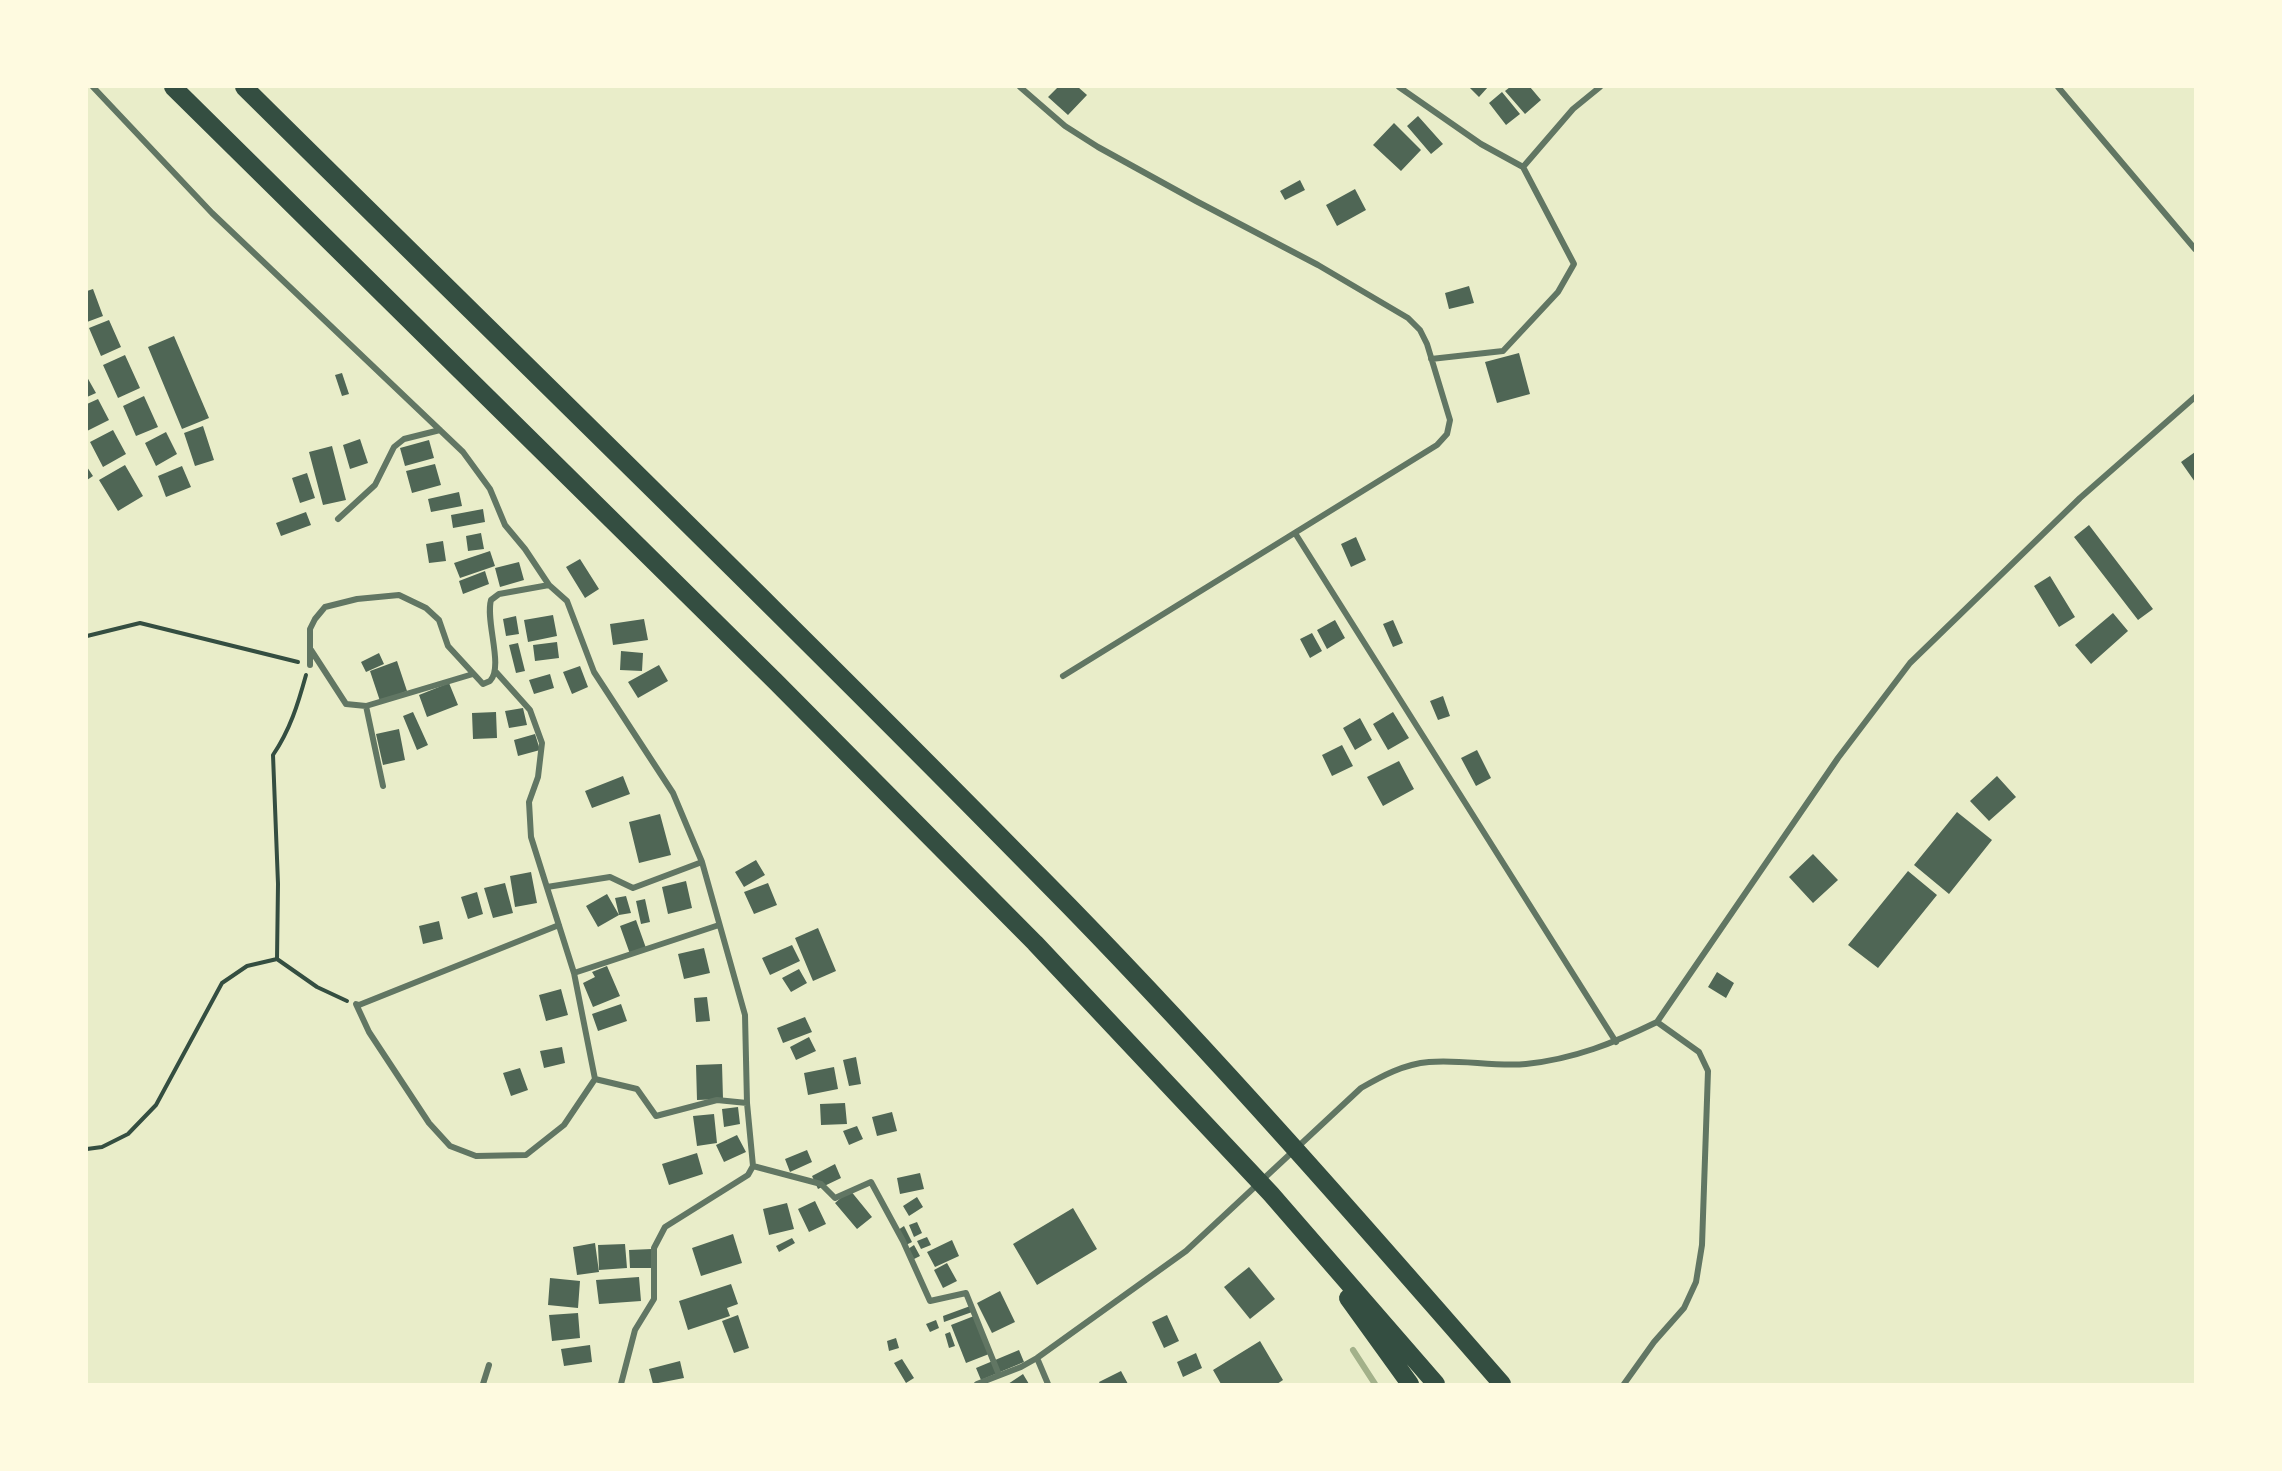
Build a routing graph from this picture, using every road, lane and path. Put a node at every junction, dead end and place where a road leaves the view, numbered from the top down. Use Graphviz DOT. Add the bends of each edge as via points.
graph roads {
  1 [pos="93,87"];
  2 [pos="173,87"];
  3 [pos="244,87"];
  4 [pos="1020,87"];
  5 [pos="1399,87"];
  6 [pos="1600,87"];
  7 [pos="2058,87"];
  8 [pos="1523,167"];
  9 [pos="2195,249"];
  10 [pos="1431,359"];
  11 [pos="2195,398"];
  12 [pos="440,430"];
  13 [pos="338,519"];
  14 [pos="1295,533"];
  15 [pos="549,585"];
  16 [pos="87,636"];
  17 [pos="310,649"];
  18 [pos="310,665"];
  19 [pos="496,672"];
  20 [pos="473,675"];
  21 [pos="1063,676"];
  22 [pos="366,706"];
  23 [pos="383,786"];
  24 [pos="702,862"];
  25 [pos="547,887"];
  26 [pos="559,925"];
  27 [pos="719,925"];
  28 [pos="277,959"];
  29 [pos="574,973"];
  30 [pos="356,1004"];
  31 [pos="1657,1022"];
  32 [pos="1616,1042"];
  33 [pos="595,1079"];
  34 [pos="747,1103"];
  35 [pos="87,1149"];
  36 [pos="753,1166"];
  37 [pos="1271,1194"];
  38 [pos="1037,1358"];
  39 [pos="489,1365"];
  40 [pos="999,1376"];
  41 [pos="483,1384"];
  42 [pos="621,1384"];
  43 [pos="977,1384"];
  44 [pos="1048,1384"];
  45 [pos="1410,1384"];
  46 [pos="1436,1384"];
  47 [pos="1502,1384"];
  48 [pos="1624,1384"];
  1 -- 12 [label="street" via="212,213"];
  2 -- 37 [label="highway" via="1027,934"];
  3 -- 47 [label="highway" via="1071,909 1309,1162"];
  4 -- 10 [label="street" via="1065,126 1098,147 1408,318 1420,330"];
  5 -- 8 [label="street" via="1481,144"];
  6 -- 8 [label="street" via="1573,109"];
  7 -- 9 [label="street"];
  8 -- 10 [label="street" via="1574,264 1558,292 1503,351"];
  10 -- 14 [label="street" via="1450,420 1447,434 1437,445"];
  11 -- 31 [label="street" via="2080,498 1910,663 1838,758"];
  12 -- 13 [label="street" via="404,439 394,447 375,485"];
  12 -- 15 [label="street" via="463,452 490,489 505,525"];
  14 -- 21 [label="street"];
  14 -- 32 [label="street"];
  15 -- 19 [label="street" via="499,594 490,600"];
  15 -- 24 [label="street" via="567,601 594,672 673,793"];
  16 -- 18 [label="path" via="140,623"];
  17 -- 18 [label="street"];
  17 -- 20 [label="street" via="310,629 325,607 399,595 426,608 439,620 448,646"];
  17 -- 22 [label="street" via="346,704"];
  18 -- 28 [label="path" via="285,738 273,755"];
  19 -- 20 [label="street" via="483,684"];
  19 -- 25 [label="street" via="530,710 542,743 538,777 528,809 531,837"];
  20 -- 22 [label="street"];
  22 -- 23 [label="street"];
  24 -- 25 [label="street" via="633,888 610,878"];
  24 -- 27 [label="street"];
  25 -- 26 [label="street"];
  26 -- 29 [label="street"];
  26 -- 30 [label="street"];
  27 -- 29 [label="street"];
  27 -- 34 [label="street" via="745,1015"];
  28 -- 30 [label="path" via="317,987"];
  28 -- 35 [label="path" via="247,966 222,983 156,1105 128,1134 102,1147"];
  29 -- 33 [label="street"];
  30 -- 33 [label="street" via="369,1032 429,1124 450,1146 476,1156 526,1155 564,1125"];
  31 -- 32 [label="street"];
  31 -- 48 [label="street" via="1699,1052 1708,1071 1702,1245 1696,1282 1684,1308"];
  32 -- 38 [label="street" via="1564,1059 1523,1064 1428,1062 1392,1071 1361,1088 1186,1251"];
  33 -- 34 [label="street" via="637,1089 656,1116 717,1100"];
  34 -- 36 [label="street"];
  36 -- 40 [label="street" via="821,1184 835,1198 871,1182 930,1301 966,1293"];
  36 -- 42 [label="street" via="748,1175 665,1227 654,1248 654,1299 635,1330"];
  37 -- 45 [label="highway"];
  37 -- 46 [label="highway"];
  38 -- 40 [label="street"];
  38 -- 44 [label="street"];
  39 -- 41 [label="street"];
  40 -- 43 [label="street"];
}
